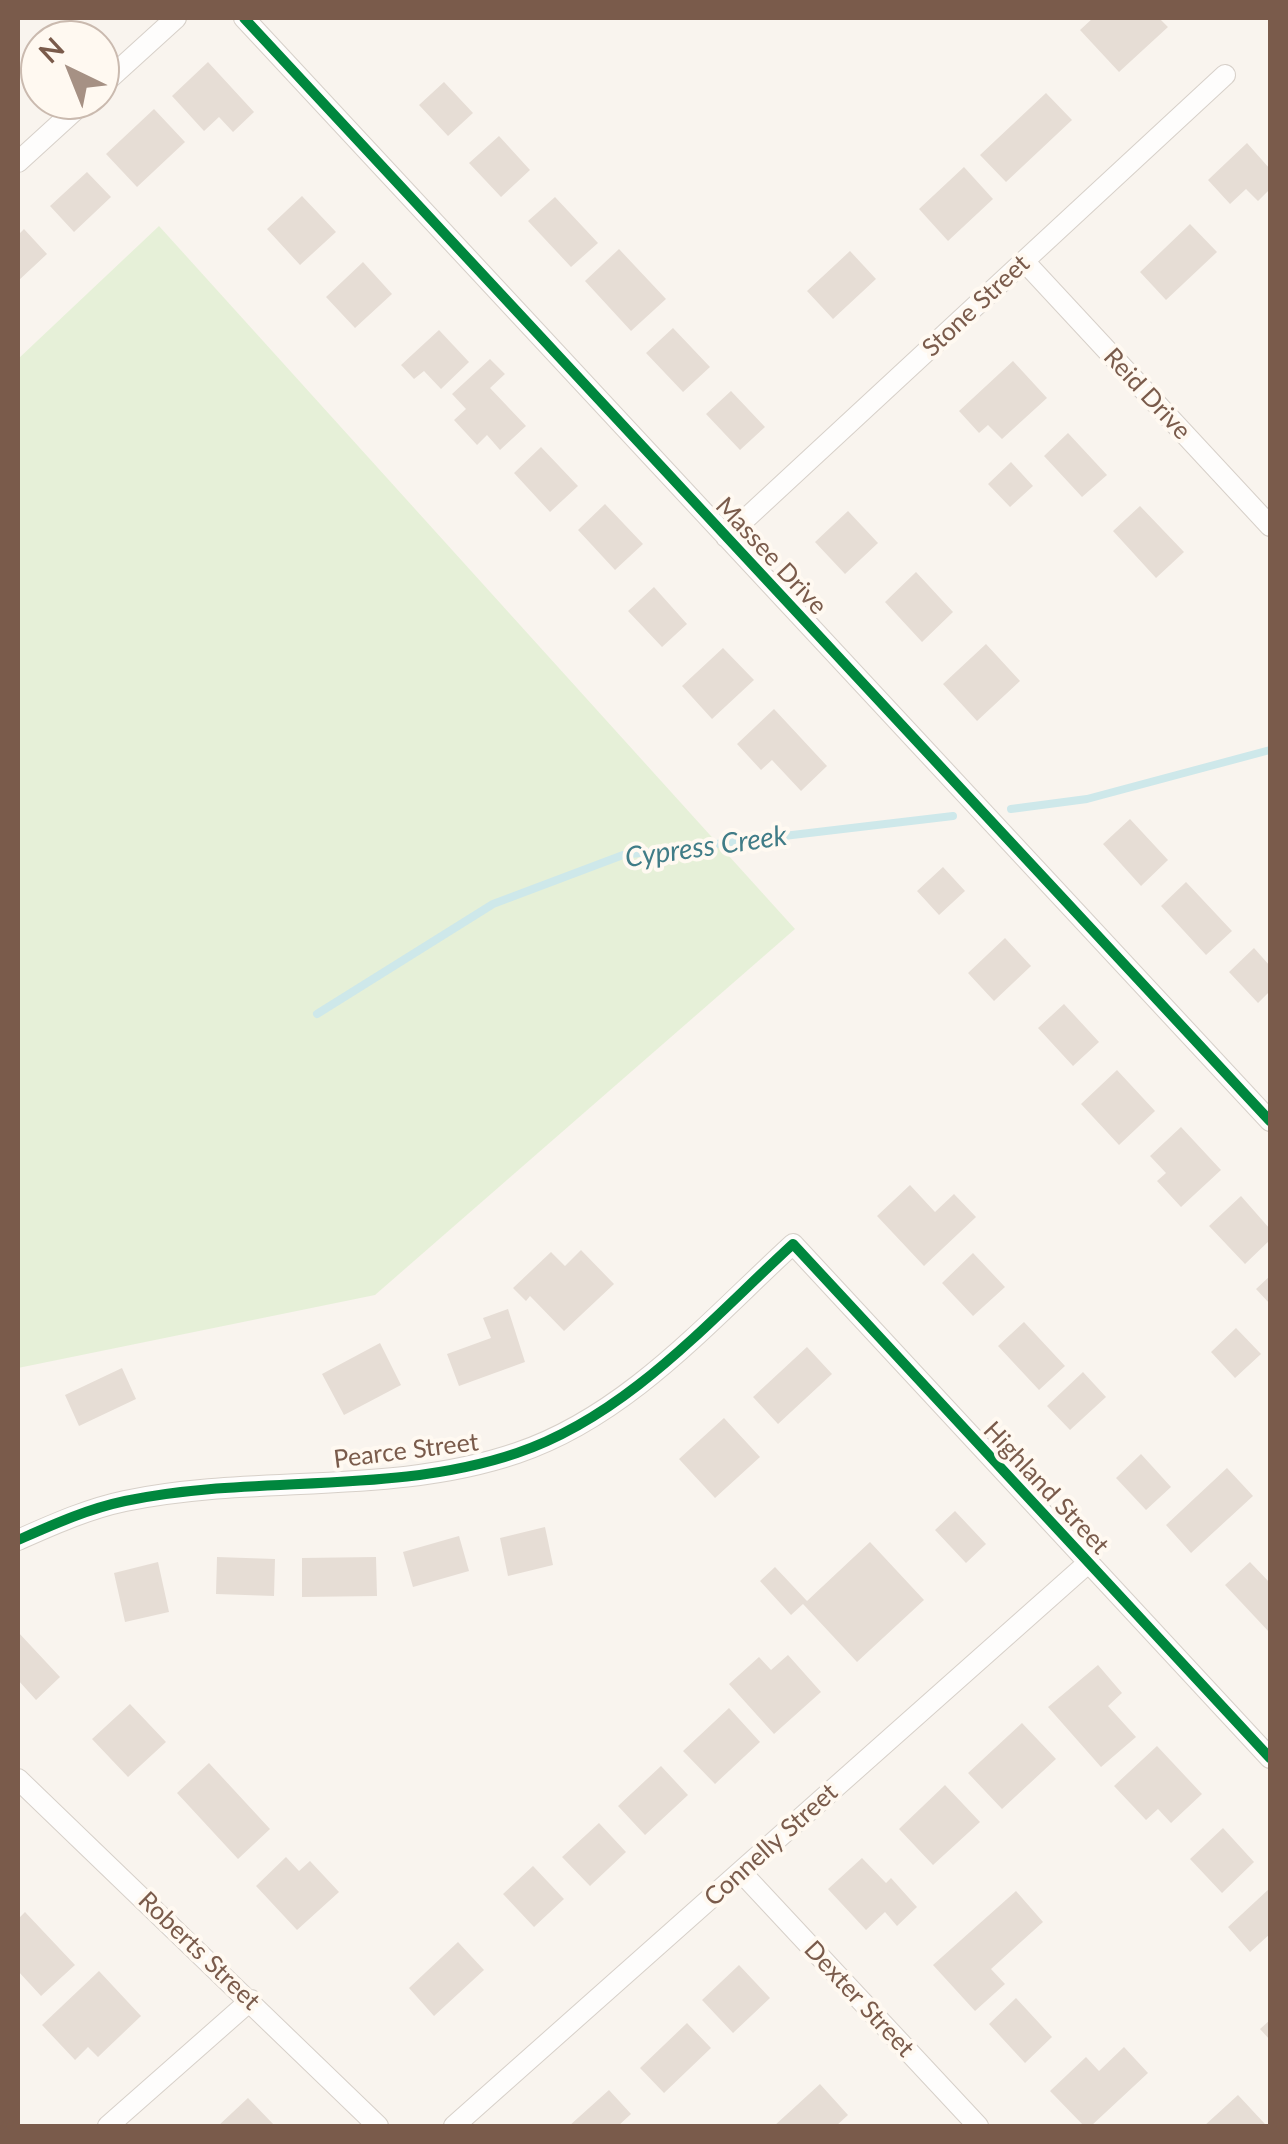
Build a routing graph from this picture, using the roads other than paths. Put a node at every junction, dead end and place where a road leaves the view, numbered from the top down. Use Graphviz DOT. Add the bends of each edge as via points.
graph roads {
  1 [pos="176,18"];
  2 [pos="244,18"];
  3 [pos="120,69"];
  4 [pos="1226,74"];
  5 [pos="64,120"];
  6 [pos="18,162"];
  7 [pos="1024,262"];
  8 [pos="1270,526"];
  9 [pos="726,537"];
  10 [pos="1270,1121"];
  11 [pos="793,1244"];
  12 [pos="18,1540"];
  13 [pos="1088,1563"];
  14 [pos="1270,1758"];
  15 [pos="18,1779"];
  16 [pos="741,1872"];
  17 [pos="251,2000"];
  18 [pos="108,2126"];
  19 [pos="378,2126"];
  20 [pos="454,2126"];
  21 [pos="978,2126"];
  1 -- 3 [label="street"];
  2 -- 9 [label="street, Massee Drive"];
  4 -- 7 [label="street, Stone Street"];
  5 -- 6 [label="street"];
  7 -- 8 [label="street, Reid Drive"];
  7 -- 9 [label="street, Stone Street"];
  9 -- 10 [label="street, Massee Drive"];
  11 -- 12 [label="street, Pearce Street" via="617,1402 519,1453 420,1474 123,1501"];
  11 -- 13 [label="street, Highland Street"];
  13 -- 14 [label="street, Highland Street"];
  13 -- 16 [label="street, Connelly Street"];
  15 -- 17 [label="street, Roberts Street"];
  16 -- 20 [label="street, Connelly Street"];
  16 -- 21 [label="street, Dexter Street"];
  17 -- 18 [label="street"];
  17 -- 19 [label="street, Roberts Street"];
}
